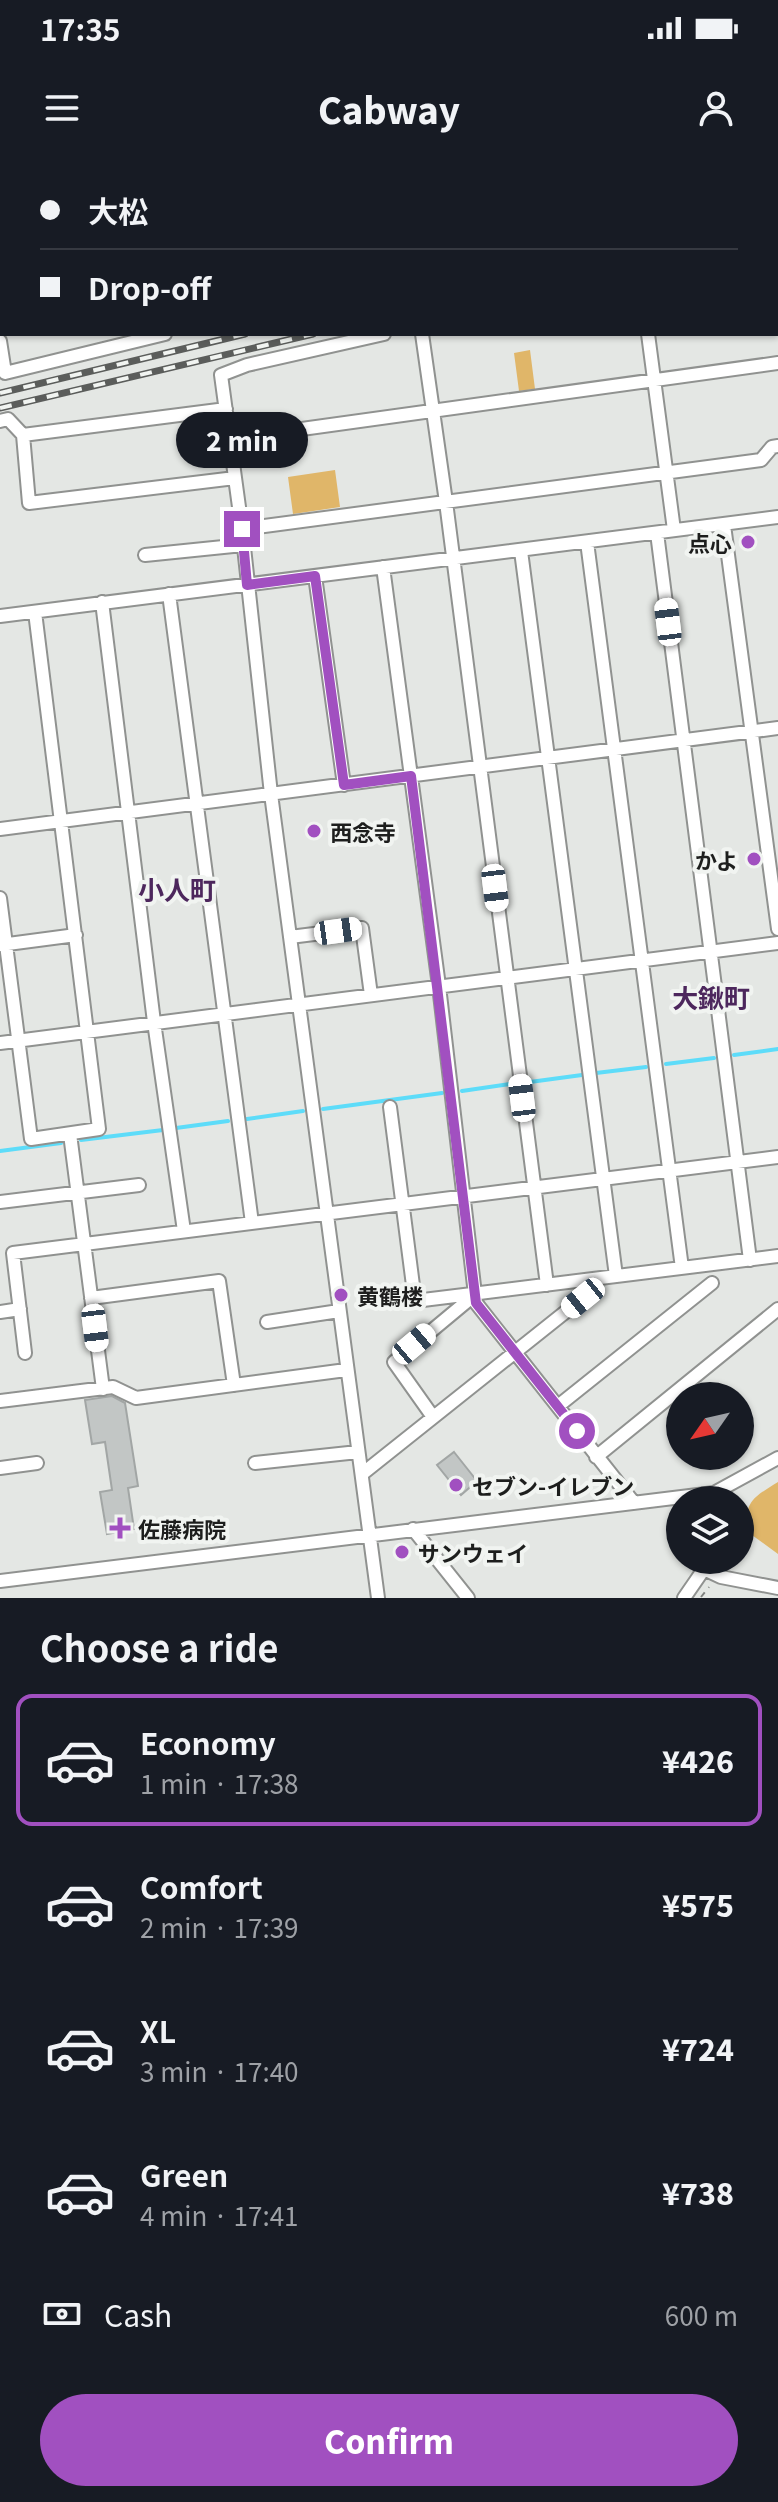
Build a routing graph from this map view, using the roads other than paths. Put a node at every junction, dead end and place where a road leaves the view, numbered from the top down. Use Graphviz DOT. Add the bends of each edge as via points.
graph roads {
  1 [pos="157,336"];
  2 [pos="375,336"];
  3 [pos="422,336"];
  4 [pos="648,336"];
  5 [pos="0,341"];
  6 [pos="778,363"];
  7 [pos="2,365"];
  8 [pos="655,381"];
  9 [pos="226,409"];
  10 [pos="433,413"];
  11 [pos="0,421"];
  12 [pos="23,435"];
  13 [pos="230,439"];
  14 [pos="778,446"];
  15 [pos="666,472"];
  16 [pos="235,478"];
  17 [pos="446,502"];
  18 [pos="778,517"];
  19 [pos="724,525"];
  20 [pos="242,529"];
  21 [pos="674,530"];
  22 [pos="657,533"];
  23 [pos="587,542"];
  24 [pos="243,545"];
  25 [pos="521,551"];
  26 [pos="145,555"];
  27 [pos="452,559"];
  28 [pos="383,567"];
  29 [pos="315,576"];
  30 [pos="247,585"];
  31 [pos="169,594"];
  32 [pos="102,602"];
  33 [pos="35,612"];
  34 [pos="0,616"];
  35 [pos="778,728"];
  36 [pos="751,732"];
  37 [pos="684,739"];
  38 [pos="615,749"];
  39 [pos="547,757"];
  40 [pos="480,767"];
  41 [pos="411,776"];
  42 [pos="344,785"];
  43 [pos="271,794"];
  44 [pos="195,804"];
  45 [pos="128,812"];
  46 [pos="61,821"];
  47 [pos="0,829"];
  48 [pos="0,898"];
  49 [pos="778,929"];
  50 [pos="76,935"];
  51 [pos="290,937"];
  52 [pos="778,943"];
  53 [pos="3,944"];
  54 [pos="711,952"];
  55 [pos="642,960"];
  56 [pos="575,968"];
  57 [pos="507,978"];
  58 [pos="439,986"];
  59 [pos="371,995"];
  60 [pos="299,1004"];
  61 [pos="223,1014"];
  62 [pos="154,1022"];
  63 [pos="88,1032"];
  64 [pos="19,1040"];
  65 [pos="0,1043"];
  66 [pos="390,1107"];
  67 [pos="70,1134"];
  68 [pos="778,1157"];
  69 [pos="738,1162"];
  70 [pos="669,1171"];
  71 [pos="603,1179"];
  72 [pos="139,1185"];
  73 [pos="534,1188"];
  74 [pos="78,1192"];
  75 [pos="465,1197"];
  76 [pos="0,1202"];
  77 [pos="402,1204"];
  78 [pos="326,1214"];
  79 [pos="252,1223"];
  80 [pos="184,1231"];
  81 [pos="84,1244"];
  82 [pos="778,1256"];
  83 [pos="750,1260"];
  84 [pos="682,1268"];
  85 [pos="616,1276"];
  86 [pos="712,1283"];
  87 [pos="547,1285"];
  88 [pos="477,1293"];
  89 [pos="91,1298"];
  90 [pos="583,1298"];
  91 [pos="20,1309"];
  92 [pos="778,1309"];
  93 [pos="339,1311"];
  94 [pos="0,1312"];
  95 [pos="267,1322"];
  96 [pos="515,1352"];
  97 [pos="25,1353"];
  98 [pos="346,1370"];
  99 [pos="234,1385"];
  100 [pos="103,1389"];
  101 [pos="0,1401"];
  102 [pos="558,1406"];
  103 [pos="433,1417"];
  104 [pos="358,1452"];
  105 [pos="596,1457"];
  106 [pos="778,1458"];
  107 [pos="37,1463"];
  108 [pos="255,1463"];
  109 [pos="0,1468"];
  110 [pos="362,1474"];
  111 [pos="732,1486"];
  112 [pos="666,1501"];
  113 [pos="634,1503"];
  114 [pos="413,1529"];
  115 [pos="370,1534"];
  116 [pos="700,1574"];
  117 [pos="717,1574"];
  118 [pos="0,1581"];
  119 [pos="778,1588"];
  120 [pos="378,1598"];
  121 [pos="468,1598"];
  122 [pos="684,1598"];
  1 -- 7 [label="street" via="5,373"];
  2 -- 9 [label="street" via="221,375"];
  3 -- 10 [label="street"];
  4 -- 8 [label="street"];
  5 -- 7 [label="street"];
  6 -- 8 [label="street"];
  8 -- 10 [label="street"];
  8 -- 15 [label="street"];
  9 -- 12 [label="street"];
  9 -- 13 [label="street"];
  10 -- 13 [label="street"];
  10 -- 17 [label="street"];
  11 -- 12 [label="street" via="8,419"];
  12 -- 16 [label="street" via="29,503"];
  13 -- 16 [label="street"];
  14 -- 15 [label="street" via="761,460"];
  15 -- 17 [label="street"];
  15 -- 21 [label="street"];
  16 -- 20 [label="street"];
  17 -- 20 [label="street"];
  17 -- 27 [label="street"];
  18 -- 19 [label="street"];
  19 -- 21 [label="street"];
  19 -- 36 [label="street"];
  20 -- 24 [label="street"];
  21 -- 22 [label="street"];
  22 -- 23 [label="street"];
  22 -- 37 [label="street"];
  23 -- 25 [label="street"];
  23 -- 38 [label="street"];
  24 -- 26 [label="street"];
  24 -- 30 [label="street"];
  25 -- 27 [label="street"];
  25 -- 39 [label="street"];
  27 -- 28 [label="street"];
  27 -- 40 [label="street"];
  28 -- 29 [label="street"];
  28 -- 41 [label="street"];
  29 -- 30 [label="street"];
  29 -- 42 [label="street"];
  30 -- 31 [label="street"];
  30 -- 43 [label="street"];
  31 -- 32 [label="street"];
  31 -- 44 [label="street"];
  32 -- 33 [label="street"];
  32 -- 45 [label="street"];
  33 -- 34 [label="street"];
  33 -- 46 [label="street"];
  35 -- 36 [label="street"];
  36 -- 37 [label="street"];
  36 -- 49 [label="street"];
  37 -- 38 [label="street"];
  37 -- 54 [label="street"];
  38 -- 39 [label="street"];
  38 -- 55 [label="street"];
  39 -- 40 [label="street"];
  39 -- 56 [label="street"];
  40 -- 41 [label="street"];
  40 -- 57 [label="street"];
  41 -- 42 [label="street"];
  41 -- 58 [label="street"];
  42 -- 43 [label="street"];
  43 -- 44 [label="street"];
  43 -- 51 [label="street"];
  44 -- 45 [label="street"];
  44 -- 61 [label="street"];
  45 -- 46 [label="street"];
  45 -- 62 [label="street"];
  46 -- 47 [label="street"];
  46 -- 50 [label="street"];
  48 -- 53 [label="street"];
  50 -- 53 [label="street"];
  50 -- 63 [label="street"];
  51 -- 59 [label="street" via="362,928"];
  51 -- 60 [label="street"];
  52 -- 54 [label="street"];
  53 -- 64 [label="street"];
  54 -- 55 [label="street"];
  54 -- 69 [label="street"];
  55 -- 56 [label="street"];
  55 -- 70 [label="street"];
  56 -- 57 [label="street"];
  56 -- 71 [label="street"];
  57 -- 58 [label="street"];
  57 -- 73 [label="street"];
  58 -- 59 [label="street"];
  58 -- 75 [label="street"];
  59 -- 60 [label="street"];
  60 -- 61 [label="street"];
  60 -- 78 [label="street"];
  61 -- 62 [label="street"];
  61 -- 79 [label="street"];
  62 -- 63 [label="street"];
  62 -- 80 [label="street"];
  63 -- 64 [label="street"];
  63 -- 67 [label="street" via="99,1129"];
  64 -- 65 [label="street"];
  64 -- 67 [label="street" via="31,1139"];
  66 -- 77 [label="street"];
  67 -- 74 [label="street"];
  68 -- 69 [label="street"];
  69 -- 70 [label="street"];
  69 -- 83 [label="street"];
  70 -- 71 [label="street"];
  70 -- 84 [label="street"];
  71 -- 73 [label="street"];
  71 -- 85 [label="street"];
  72 -- 74 [label="street"];
  73 -- 75 [label="street"];
  73 -- 87 [label="street"];
  74 -- 76 [label="street"];
  74 -- 81 [label="street"];
  75 -- 77 [label="street"];
  75 -- 88 [label="street"];
  77 -- 78 [label="street"];
  77 -- 88 [label="street" via="415,1301"];
  78 -- 79 [label="street"];
  78 -- 93 [label="street"];
  79 -- 80 [label="street"];
  80 -- 81 [label="street"];
  81 -- 89 [label="street"];
  81 -- 91 [label="street" via="13,1253"];
  82 -- 83 [label="street"];
  83 -- 84 [label="street"];
  84 -- 85 [label="street"];
  85 -- 87 [label="street"];
  86 -- 102 [label="street"];
  87 -- 88 [label="street"];
  88 -- 96 [label="street" via="476,1303"];
  88 -- 103 [label="street" via="394,1362"];
  89 -- 99 [label="street" via="219,1281"];
  89 -- 100 [label="street"];
  90 -- 96 [label="street"];
  91 -- 94 [label="street"];
  91 -- 97 [label="street"];
  92 -- 105 [label="street"];
  93 -- 95 [label="street"];
  93 -- 98 [label="street"];
  96 -- 102 [label="street"];
  96 -- 103 [label="street"];
  98 -- 99 [label="street"];
  98 -- 104 [label="street"];
  99 -- 100 [label="street" via="136,1398 113,1387"];
  100 -- 101 [label="street"];
  102 -- 105 [label="street"];
  103 -- 110 [label="street"];
  104 -- 108 [label="street"];
  104 -- 110 [label="street"];
  105 -- 113 [label="street"];
  106 -- 111 [label="street"];
  107 -- 109 [label="street"];
  110 -- 115 [label="street"];
  112 -- 113 [label="street"];
  113 -- 114 [label="street"];
  114 -- 115 [label="street"];
  114 -- 121 [label="street"];
  115 -- 118 [label="street"];
  115 -- 120 [label="street"];
  116 -- 122 [label="street"];
  117 -- 119 [label="street"];
}
